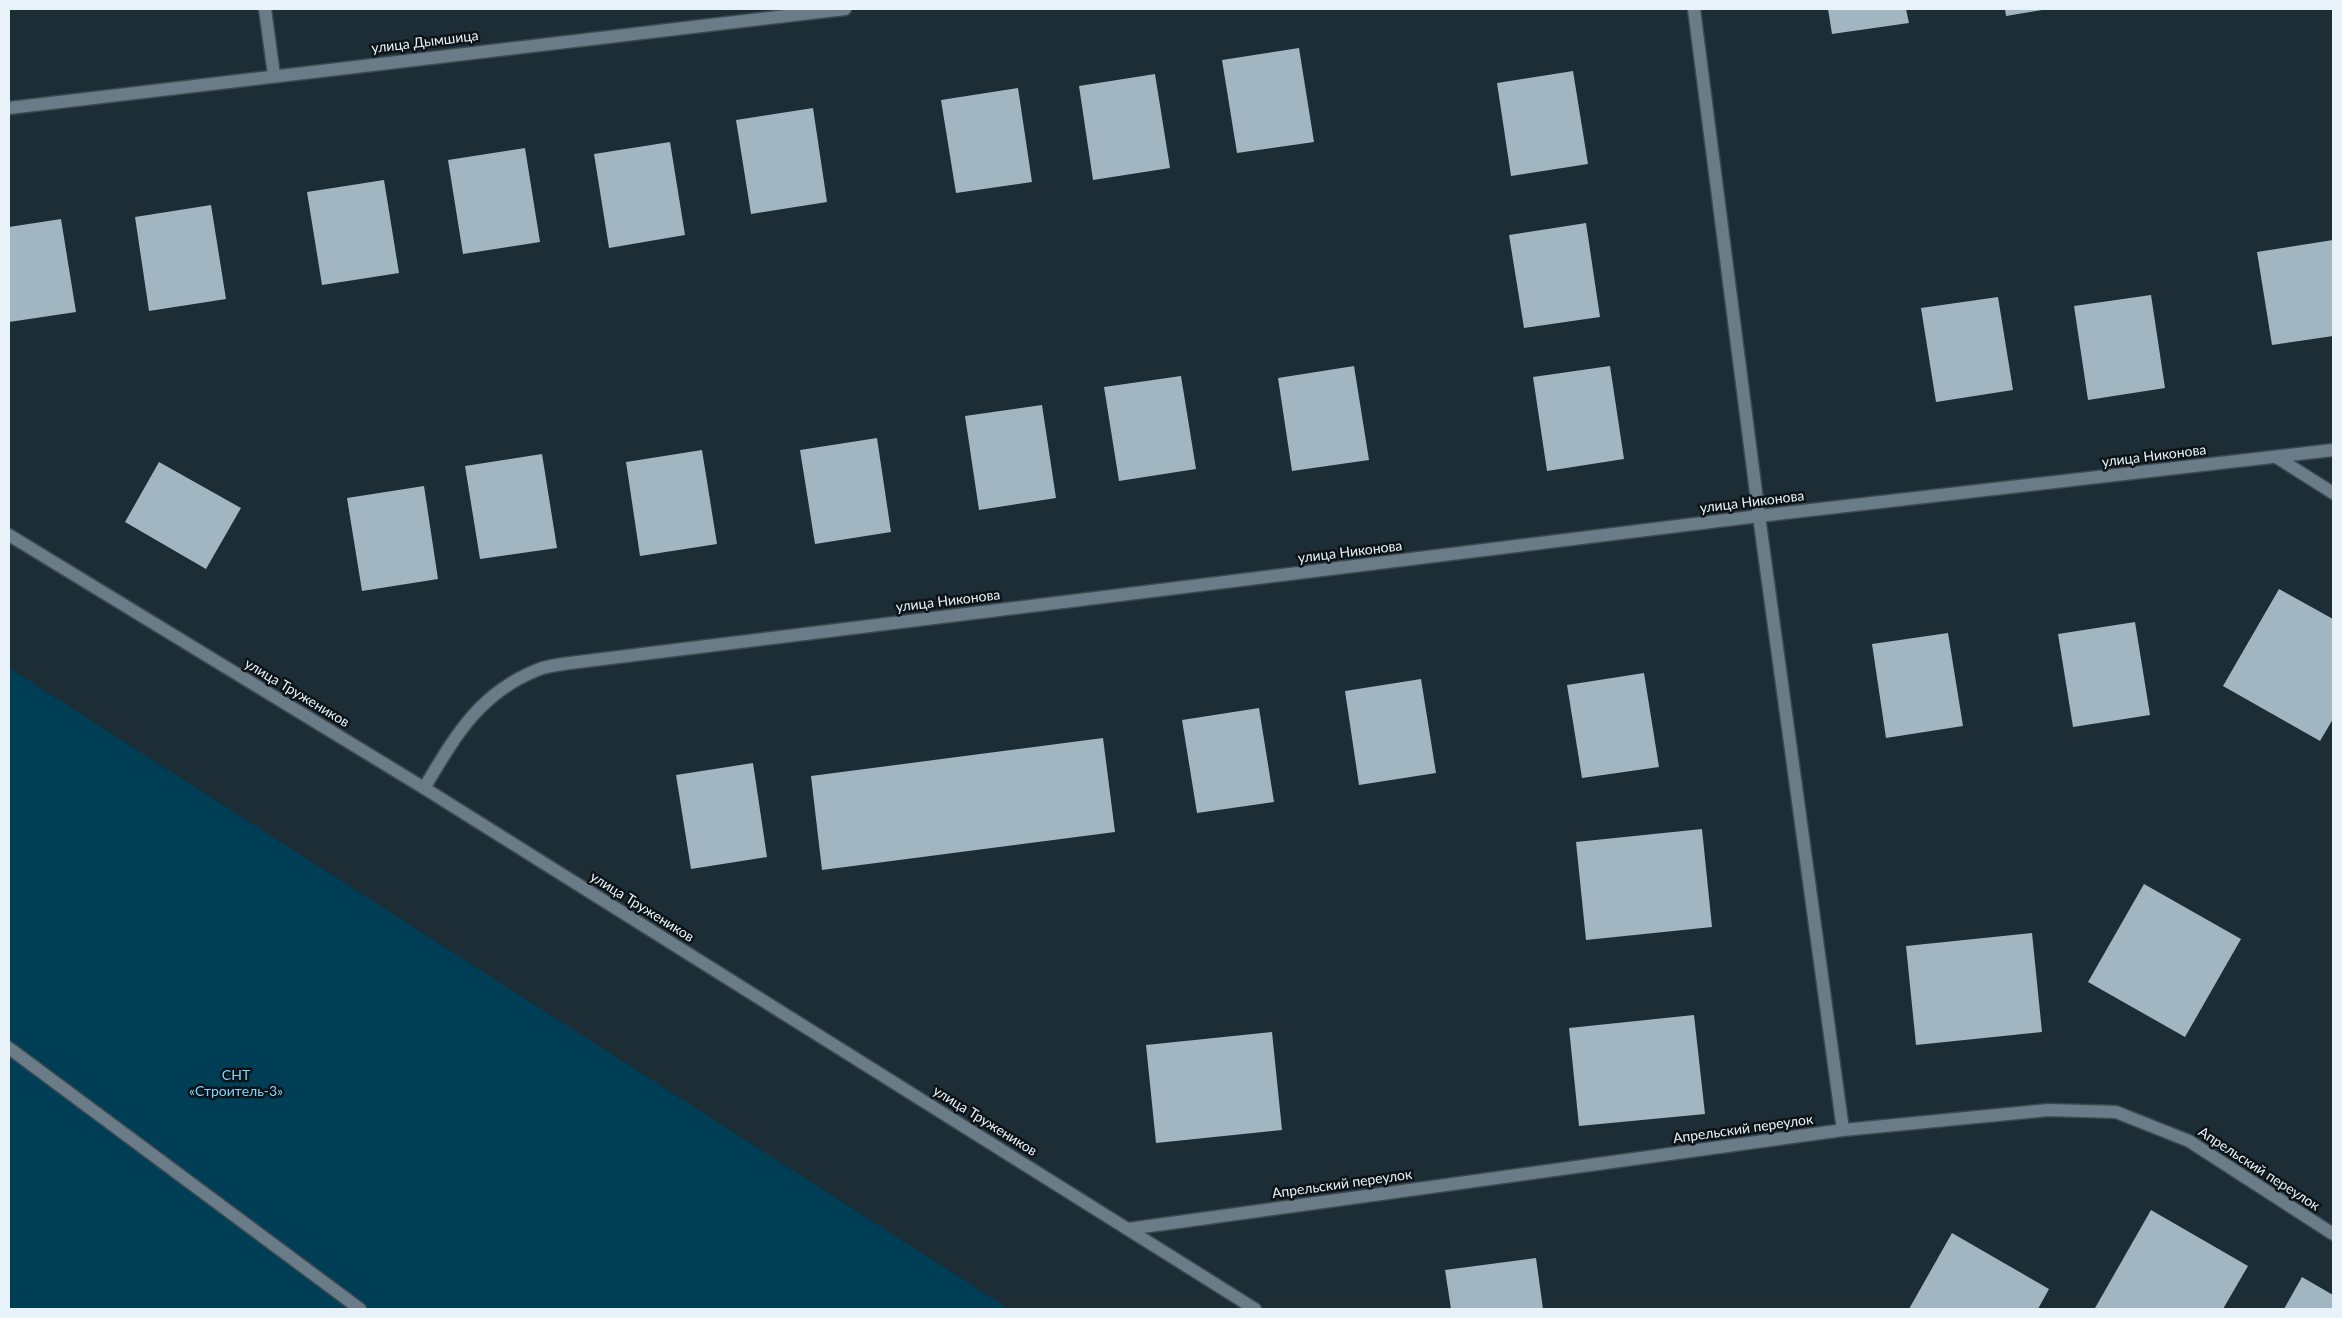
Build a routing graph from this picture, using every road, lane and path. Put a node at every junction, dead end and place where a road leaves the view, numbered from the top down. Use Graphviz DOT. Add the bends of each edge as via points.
graph roads {
  1 [pos="265,9"];
  2 [pos="845,9"];
  3 [pos="1694,9"];
  4 [pos="274,75"];
  5 [pos="9,108"];
  6 [pos="2333,450"];
  7 [pos="2276,457"];
  8 [pos="2333,493"];
  9 [pos="1759,516"];
  10 [pos="9,534"];
  11 [pos="424,788"];
  12 [pos="9,1048"];
  13 [pos="1843,1130"];
  14 [pos="1128,1229"];
  15 [pos="2333,1234"];
  16 [pos="360,1309"];
  17 [pos="1255,1309"];
  1 -- 4 [label="street"];
  2 -- 4 [label="street, улица Дымшица"];
  3 -- 9 [label="street"];
  4 -- 5 [label="street, улица Дымшица"];
  6 -- 7 [label="street, улица Никонова"];
  7 -- 8 [label="street"];
  7 -- 9 [label="street, улица Никонова"];
  9 -- 11 [label="street, улица Никонова" via="538,669 501,688 477,709 458,732"];
  9 -- 13 [label="street"];
  10 -- 11 [label="street, улица Тружеников"];
  11 -- 14 [label="street, улица Тружеников"];
  12 -- 16 [label="street"];
  13 -- 14 [label="street, Апрельский переулок"];
  13 -- 15 [label="street, Апрельский переулок" via="2049,1110 2116,1112 2189,1141"];
  14 -- 17 [label="street, улица Тружеников"];
}
